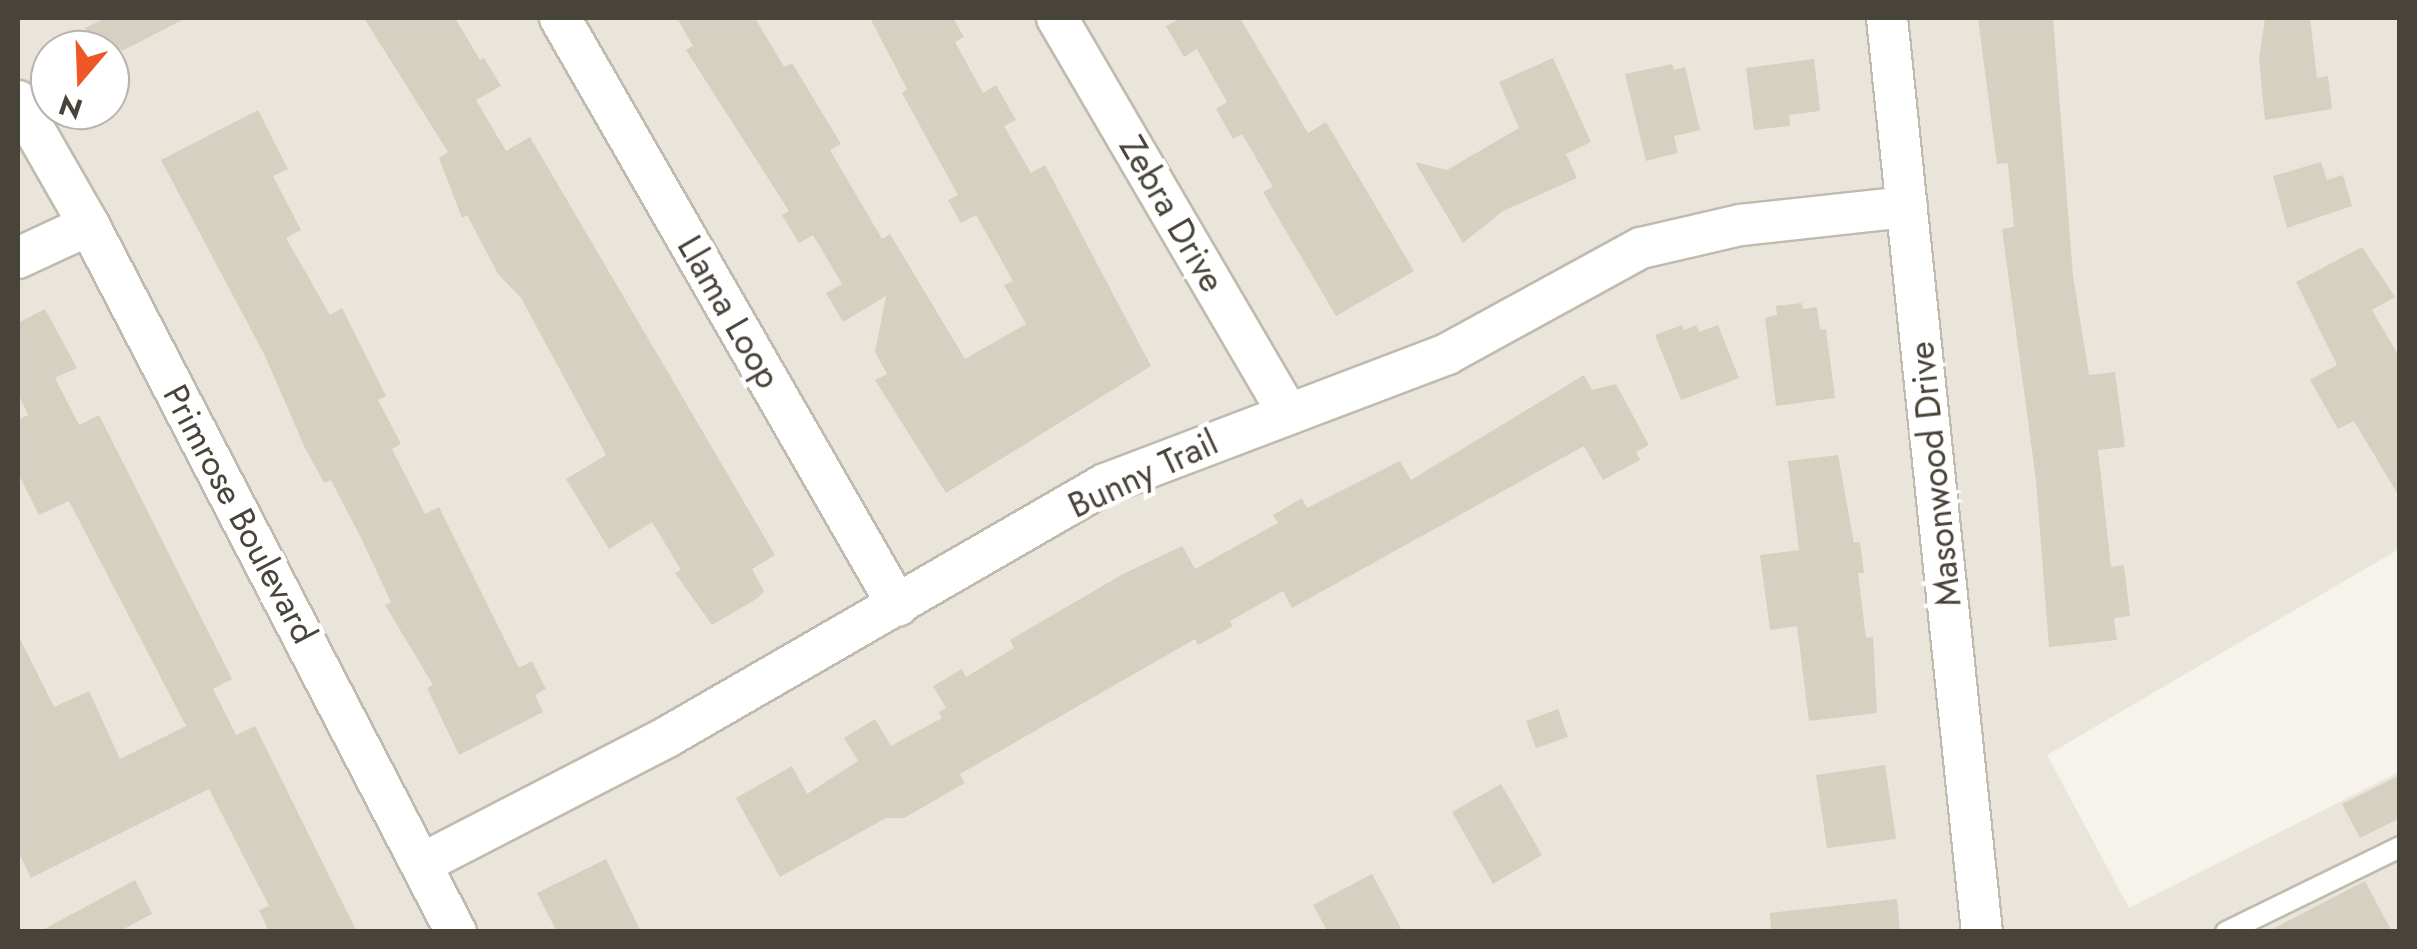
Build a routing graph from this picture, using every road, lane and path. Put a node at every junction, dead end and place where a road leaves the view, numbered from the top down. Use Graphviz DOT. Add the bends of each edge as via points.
graph roads {
  1 [pos="560,18"];
  2 [pos="1057,18"];
  3 [pos="1888,18"];
  4 [pos="18,100"];
  5 [pos="1907,207"];
  6 [pos="89,225"];
  7 [pos="18,258"];
  8 [pos="1286,410"];
  9 [pos="898,606"];
  10 [pos="2400,847"];
  11 [pos="423,863"];
  12 [pos="456,932"];
  13 [pos="1982,932"];
  14 [pos="2226,932"];
  1 -- 9 [label="street, Llama Loop"];
  2 -- 8 [label="street, Zebra Drive"];
  3 -- 5 [label="street, Masonwood Drive"];
  4 -- 6 [label="street, Primrose Boulevard"];
  5 -- 8 [label="street, Bunny Trail" via="1742,224 1641,248 1447,354"];
  5 -- 13 [label="street, Masonwood Drive"];
  6 -- 7 [label="street"];
  6 -- 11 [label="street, Primrose Boulevard"];
  8 -- 9 [label="street, Bunny Trail" via="1106,484"];
  9 -- 11 [label="street, Bunny Trail" via="667,737"];
  10 -- 14 [label="lane"];
  11 -- 12 [label="street, Primrose Boulevard"];
}
